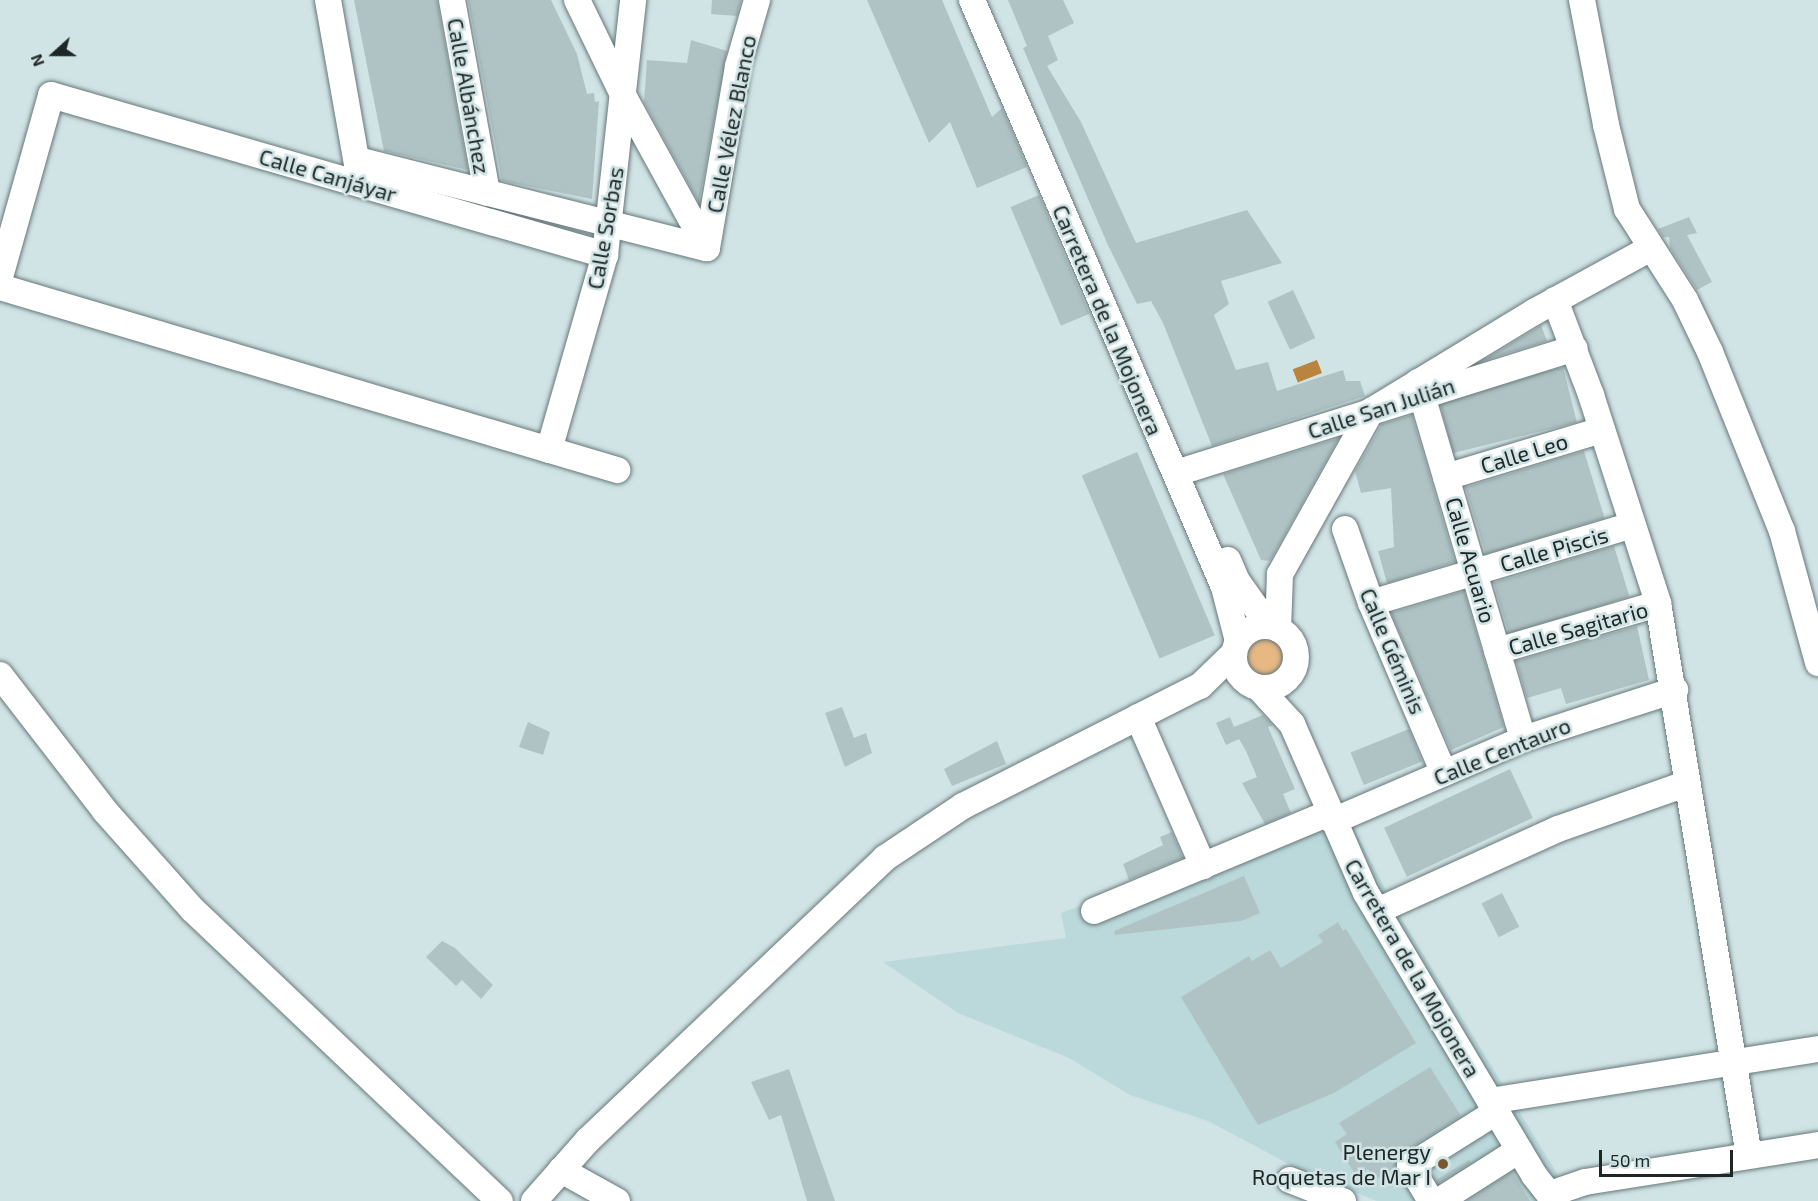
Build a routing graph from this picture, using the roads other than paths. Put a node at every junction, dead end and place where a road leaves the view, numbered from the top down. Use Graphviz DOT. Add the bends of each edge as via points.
graph roads {
  1 [pos="328,0"];
  2 [pos="452,0"];
  3 [pos="633,0"];
  4 [pos="757,0"];
  5 [pos="972,0"];
  6 [pos="990,0"];
  7 [pos="1582,0"];
  8 [pos="588,3"];
  9 [pos="625,99"];
  10 [pos="359,173"];
  11 [pos="487,192"];
  12 [pos="609,223"];
  13 [pos="707,248"];
  14 [pos="1651,248"];
  15 [pos="605,255"];
  16 [pos="0,277"];
  17 [pos="0,287"];
  18 [pos="1555,300"];
  19 [pos="1574,348"];
  20 [pos="1420,388"];
  21 [pos="1371,411"];
  22 [pos="1602,430"];
  23 [pos="549,450"];
  24 [pos="1189,469"];
  25 [pos="617,470"];
  26 [pos="1446,477"];
  27 [pos="1633,525"];
  28 [pos="1345,529"];
  29 [pos="1474,572"];
  30 [pos="1280,574"];
  31 [pos="1237,581"];
  32 [pos="1371,603"];
  33 [pos="1658,604"];
  34 [pos="1274,627"];
  35 [pos="1236,647"];
  36 [pos="1497,651"];
  37 [pos="1818,663"];
  38 [pos="1291,674"];
  39 [pos="0,675"];
  40 [pos="1200,686"];
  41 [pos="1255,687"];
  42 [pos="1675,690"];
  43 [pos="1138,717"];
  44 [pos="1292,724"];
  45 [pos="1523,739"];
  46 [pos="1444,773"];
  47 [pos="1686,784"];
  48 [pos="1331,817"];
  49 [pos="1203,866"];
  50 [pos="1094,911"];
  51 [pos="1377,911"];
  52 [pos="1818,1049"];
  53 [pos="1733,1063"];
  54 [pos="1493,1106"];
  55 [pos="1818,1144"];
  56 [pos="1519,1150"];
  57 [pos="1749,1156"];
  58 [pos="561,1170"];
  59 [pos="1552,1197"];
  60 [pos="500,1201"];
  61 [pos="534,1201"];
  62 [pos="617,1201"];
  63 [pos="1303,1201"];
  64 [pos="1343,1201"];
  65 [pos="1431,1201"];
  66 [pos="1439,1201"];
  1 -- 10 [label="street"];
  2 -- 11 [label="street, Calle Albánchez"];
  3 -- 9 [label="street, Calle Sorbas"];
  4 -- 13 [label="street, Calle Vélez Blanco" via="738,66"];
  5 -- 35 [label="street, Carretera de la Mojonera" via="1224,586"];
  6 -- 24 [label="street, Carretera de la Mojonera"];
  7 -- 14 [label="street" via="1620,187 1632,218"];
  8 -- 9 [label="street"];
  9 -- 12 [label="street, Calle Sorbas"];
  9 -- 13 [label="street"];
  10 -- 11 [label="street, Calle Canjáyar"];
  10 -- 15 [label="street, Calle Canjáyar"];
  10 -- 16 [label="street, Calle Canjáyar" via="51,95"];
  11 -- 12 [label="street, Calle Canjáyar"];
  12 -- 13 [label="street, Calle Canjáyar"];
  12 -- 15 [label="street, Calle Sorbas"];
  14 -- 18 [label="street"];
  14 -- 37 [label="street" via="1685,300 1705,341 1764,483 1782,531"];
  15 -- 23 [label="street, Calle Sorbas"];
  17 -- 23 [label="street"];
  18 -- 19 [label="street"];
  18 -- 20 [label="street"];
  19 -- 20 [label="street, Calle San Julián"];
  19 -- 22 [label="street"];
  20 -- 21 [label="street, Calle San Julián"];
  20 -- 26 [label="street, Calle Acuario"];
  21 -- 24 [label="street, Calle San Julián"];
  21 -- 30 [label="street"];
  22 -- 26 [label="street, Calle Leo"];
  22 -- 27 [label="street"];
  23 -- 25 [label="street"];
  24 -- 31 [label="street, Carretera de la Mojonera"];
  26 -- 29 [label="street, Calle Acuario"];
  27 -- 29 [label="street, Calle Piscis"];
  27 -- 33 [label="street"];
  28 -- 32 [label="street, Calle Géminis"];
  29 -- 32 [label="street, Calle Piscis"];
  29 -- 36 [label="street, Calle Acuario"];
  30 -- 31 [label="street" via="1250,585"];
  30 -- 34 [label="street"];
  31 -- 34 [label="street, Carretera de la Mojonera"];
  32 -- 46 [label="street, Calle Géminis"];
  33 -- 36 [label="street, Calle Sagitario"];
  33 -- 42 [label="street"];
  34 -- 35 [label="street" via="1249,630"];
  34 -- 38 [label="street" via="1294,646 1296,656"];
  35 -- 40 [label="street"];
  35 -- 41 [label="street" via="1237,672"];
  36 -- 45 [label="street, Calle Acuario"];
  38 -- 41 [label="street" via="1278,686"];
  38 -- 44 [label="street, Carretera de la Mojonera"];
  39 -- 60 [label="street" via="105,812 193,910"];
  40 -- 41 [label="street"];
  40 -- 43 [label="street"];
  41 -- 44 [label="street, Carretera de la Mojonera"];
  42 -- 45 [label="street, Calle Centauro"];
  42 -- 47 [label="street"];
  43 -- 49 [label="street"];
  43 -- 58 [label="street" via="963,806 885,858 639,1090"];
  44 -- 48 [label="street, Carretera de la Mojonera"];
  45 -- 46 [label="street, Calle Centauro"];
  46 -- 48 [label="street, Calle Centauro"];
  47 -- 51 [label="street" via="1558,829"];
  47 -- 53 [label="street"];
  48 -- 49 [label="street, Calle Centauro"];
  48 -- 51 [label="street, Carretera de la Mojonera"];
  49 -- 50 [label="street, Calle Centauro"];
  51 -- 54 [label="street, Carretera de la Mojonera"];
  52 -- 53 [label="street"];
  53 -- 54 [label="street"];
  53 -- 57 [label="street"];
  54 -- 56 [label="street, Carretera de la Mojonera"];
  54 -- 65 [label="street" via="1410,1166"];
  55 -- 57 [label="street"];
  56 -- 59 [label="street, Carretera de la Mojonera"];
  56 -- 66 [label="street"];
  57 -- 59 [label="street" via="1585,1182"];
  58 -- 61 [label="street"];
  58 -- 62 [label="street"];
  63 -- 64 [label="street" via="1290,1180"];
}
